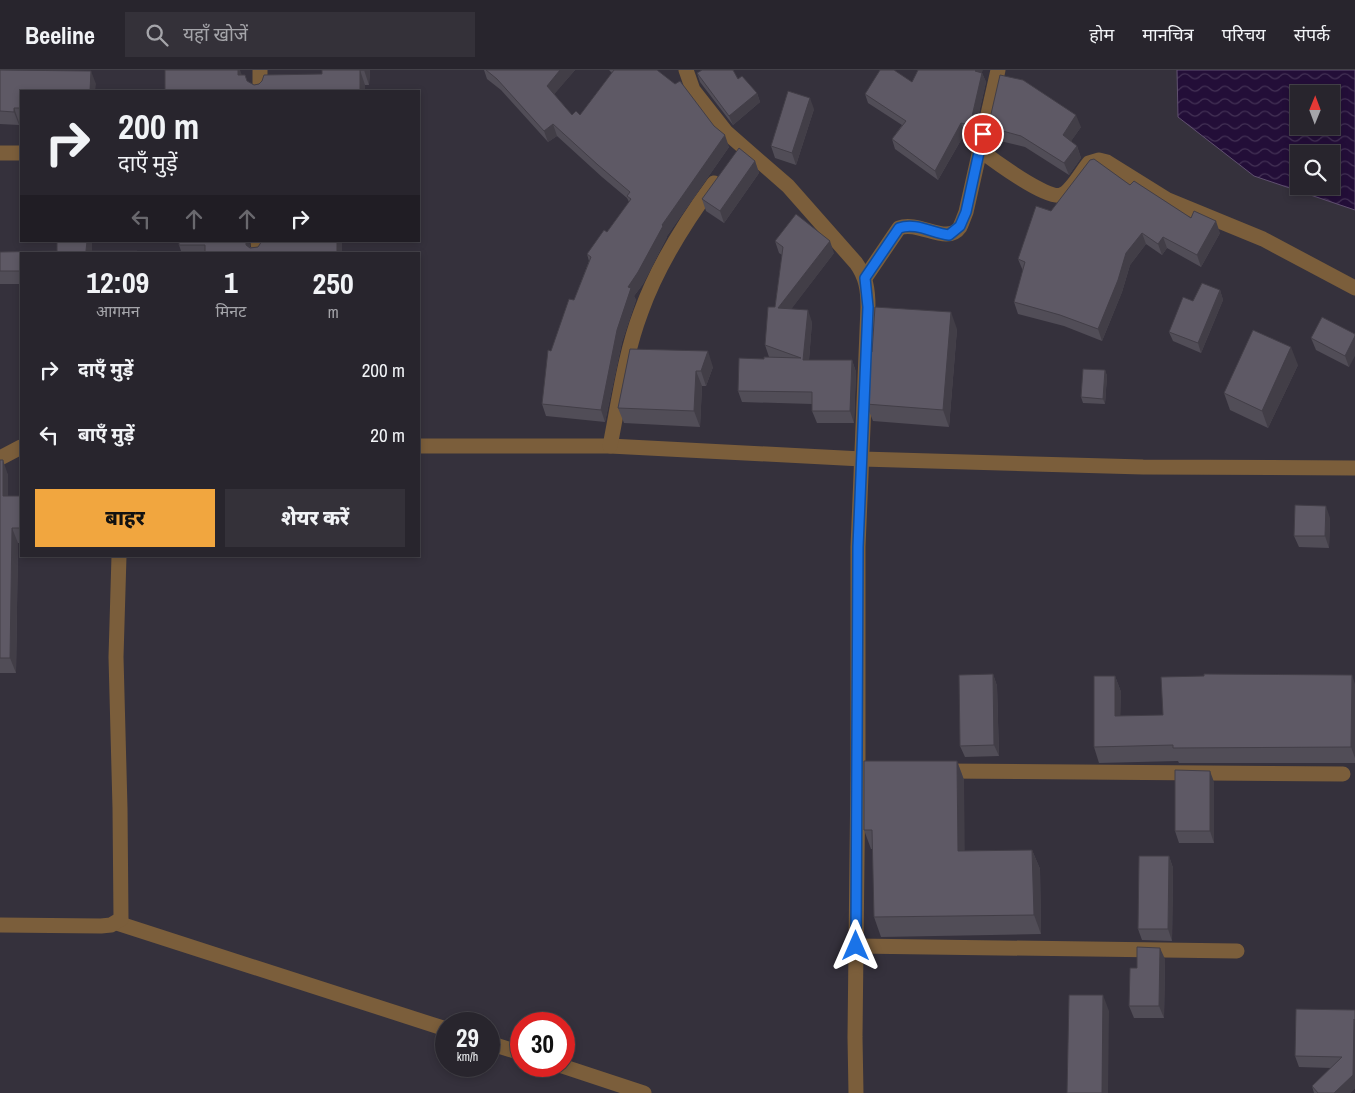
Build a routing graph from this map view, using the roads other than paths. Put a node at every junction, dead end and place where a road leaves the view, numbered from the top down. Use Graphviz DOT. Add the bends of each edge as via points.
graph roads {
  1 [pos="260,70"];
  2 [pos="686,70"];
  3 [pos="998,70"];
  4 [pos="260,90"];
  5 [pos="742,146"];
  6 [pos="980,150"];
  7 [pos="0,153"];
  8 [pos="20,153"];
  9 [pos="732,160"];
  10 [pos="721,174"];
  11 [pos="865,278"];
  12 [pos="1355,288"];
  13 [pos="420,446"];
  14 [pos="610,446"];
  15 [pos="20,448"];
  16 [pos="0,458"];
  17 [pos="862,459"];
  18 [pos="1355,468"];
  19 [pos="119,557"];
  20 [pos="927,771"];
  21 [pos="1343,774"];
  22 [pos="116,923"];
  23 [pos="0,926"];
  24 [pos="856,946"];
  25 [pos="1237,951"];
  26 [pos="435,1025"];
  27 [pos="575,1070"];
  28 [pos="644,1093"];
  29 [pos="856,1093"];
  1 -- 4 [label="street"];
  2 -- 5 [label="street" via="700,100"];
  3 -- 6 [label="street"];
  5 -- 9 [label="street"];
  5 -- 11 [label="street" via="788,186 856,263"];
  6 -- 11 [label="street" via="960,226 949,235 917,226 899,228"];
  6 -- 12 [label="street" via="1024,181 1056,196 1063,195 1089,163 1107,162 1168,200 1263,240"];
  7 -- 8 [label="street"];
  10 -- 14 [label="street" via="667,258 641,313"];
  11 -- 17 [label="street" via="868,307"];
  13 -- 14 [label="street"];
  14 -- 17 [label="street"];
  15 -- 16 [label="street"];
  17 -- 18 [label="street" via="1143,467"];
  17 -- 24 [label="street" via="858,547 863,770"];
  19 -- 22 [label="street" via="116,657 122,914"];
  20 -- 21 [label="street"];
  22 -- 23 [label="street" via="101,926"];
  22 -- 26 [label="street"];
  24 -- 25 [label="street"];
  24 -- 29 [label="street"];
  27 -- 28 [label="street"];
}
